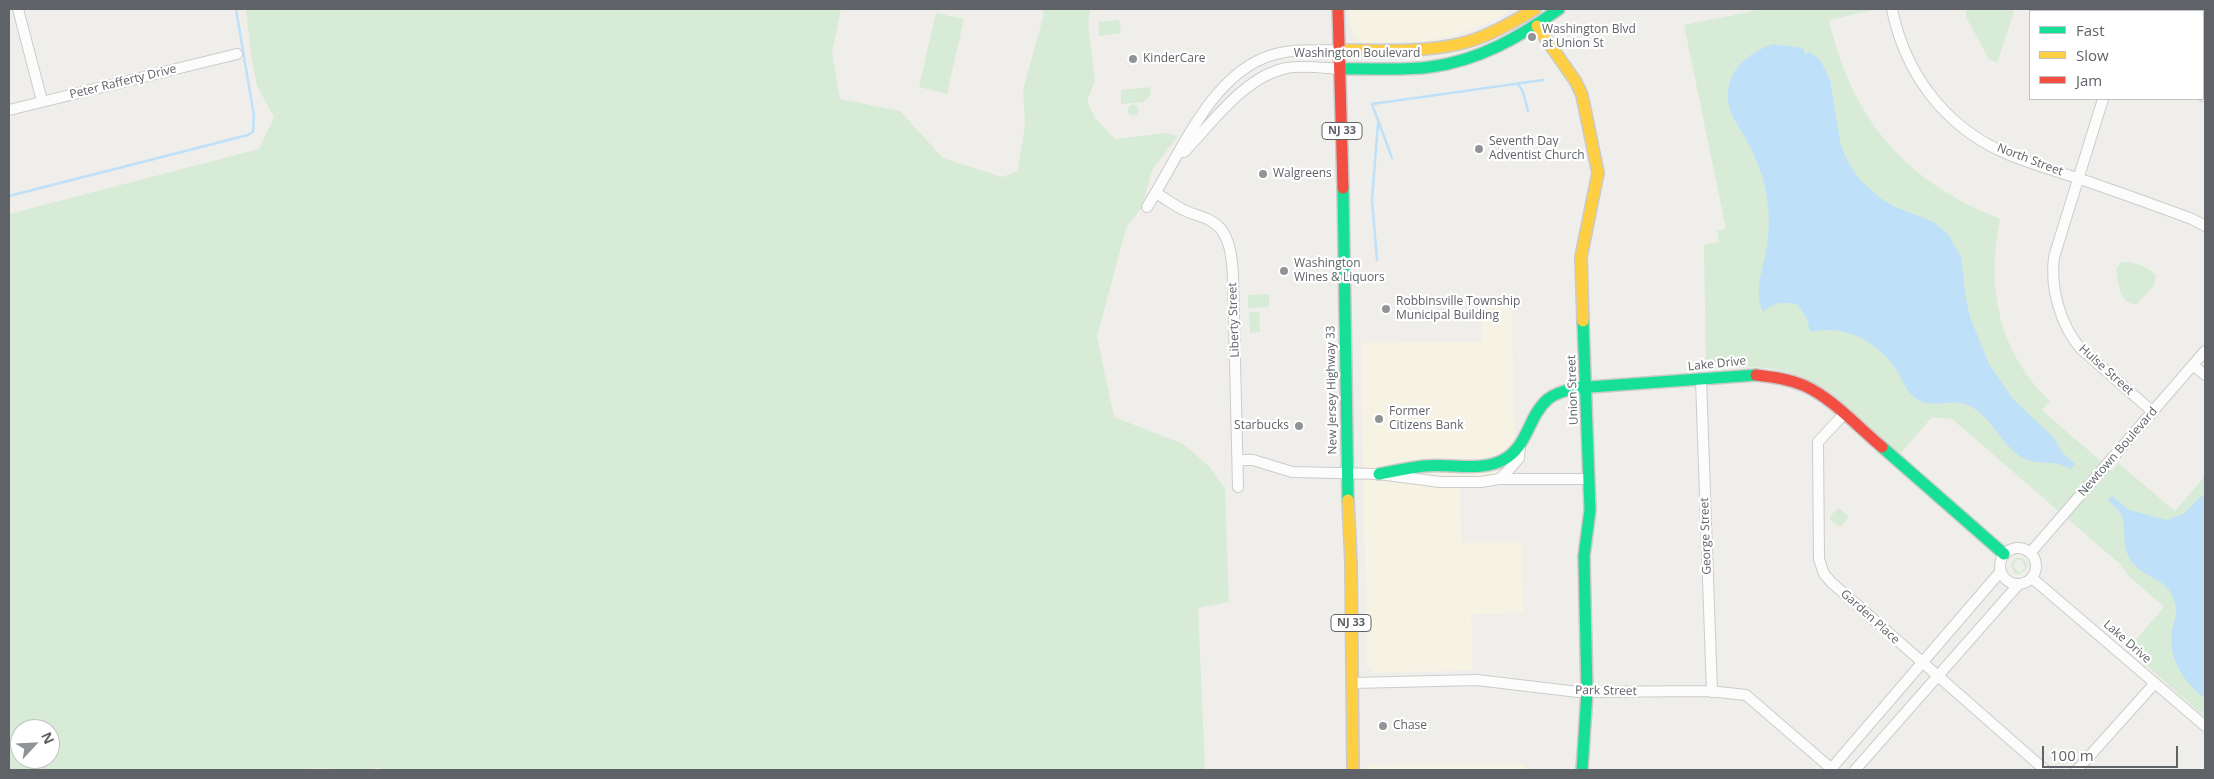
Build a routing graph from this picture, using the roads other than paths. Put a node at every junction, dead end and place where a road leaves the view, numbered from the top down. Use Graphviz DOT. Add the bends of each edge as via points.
graph roads {
  1 [pos="18,9"];
  2 [pos="1338,9"];
  3 [pos="1536,9"];
  4 [pos="1559,9"];
  5 [pos="1892,9"];
  6 [pos="1520,18"];
  7 [pos="1537,26"];
  8 [pos="1340,50"];
  9 [pos="237,54"];
  10 [pos="1341,69"];
  11 [pos="2102,100"];
  12 [pos="42,102"];
  13 [pos="9,110"];
  14 [pos="1176,159"];
  15 [pos="2077,178"];
  16 [pos="1156,193"];
  17 [pos="1147,207"];
  18 [pos="2205,226"];
  19 [pos="2205,351"];
  20 [pos="2193,365"];
  21 [pos="2205,375"];
  22 [pos="1701,380"];
  23 [pos="1587,387"];
  24 [pos="2153,412"];
  25 [pos="1844,414"];
  26 [pos="1520,446"];
  27 [pos="1238,460"];
  28 [pos="1347,473"];
  29 [pos="1379,474"];
  30 [pos="1499,479"];
  31 [pos="1589,479"];
  32 [pos="1238,487"];
  33 [pos="2031,552"];
  34 [pos="2004,554"];
  35 [pos="2001,571"];
  36 [pos="2032,578"];
  37 [pos="2018,585"];
  38 [pos="1922,663"];
  39 [pos="1938,677"];
  40 [pos="1352,683"];
  41 [pos="2155,684"];
  42 [pos="1587,692"];
  43 [pos="1712,692"];
  44 [pos="2205,726"];
  45 [pos="1353,770"];
  46 [pos="1582,770"];
  47 [pos="1832,770"];
  48 [pos="1855,770"];
  49 [pos="2045,770"];
  50 [pos="2078,770"];
  1 -- 12 [label="street"];
  2 -- 8 [label="street, New Jersey Highway 33 / NJ 33"];
  3 -- 6 [label="street, Washington Boulevard"];
  3 -- 7 [label="street"];
  4 -- 7 [label="street, Washington Boulevard"];
  5 -- 15 [label="street, North Street" via="1906,56 1945,113 1961,127 2005,152"];
  6 -- 7 [label="street"];
  6 -- 8 [label="street, Washington Boulevard" via="1494,32 1459,44 1421,49"];
  7 -- 10 [label="street, Washington Boulevard" via="1468,58 1431,67"];
  7 -- 23 [label="street, Union Street" via="1582,95 1598,172 1581,257"];
  8 -- 10 [label="street, New Jersey Highway 33 / NJ 33"];
  8 -- 14 [label="street, Washington Boulevard" via="1285,52 1249,65 1225,86 1203,114"];
  9 -- 12 [label="street, Peter Rafferty Drive"];
  10 -- 14 [label="street, Washington Boulevard" via="1293,67 1265,75 1236,97"];
  10 -- 28 [label="street, New Jersey Highway 33 / NJ 33"];
  11 -- 15 [label="street, Hulse Street"];
  12 -- 13 [label="street, Peter Rafferty Drive"];
  14 -- 16 [label="street, Washington Boulevard"];
  15 -- 18 [label="street, North Street"];
  15 -- 24 [label="street, Hulse Street" via="2054,257 2056,293 2062,316 2080,348"];
  16 -- 17 [label="street, Washington Boulevard"];
  16 -- 27 [label="street, Liberty Street" via="1186,211 1214,222 1221,229 1232,258"];
  19 -- 20 [label="street, Newtown Boulevard"];
  20 -- 21 [label="street"];
  20 -- 24 [label="street, Newtown Boulevard"];
  22 -- 23 [label="street, Lake Drive"];
  22 -- 25 [label="street, Lake Drive" via="1751,374 1779,378 1817,393"];
  22 -- 43 [label="street, George Street"];
  23 -- 26 [label="street, Lake Drive" via="1561,392 1548,399"];
  23 -- 31 [label="street, Union Street"];
  24 -- 33 [label="street, Newtown Boulevard"];
  25 -- 34 [label="street, Lake Drive"];
  25 -- 38 [label="street, Garden Place" via="1818,442 1820,564 1831,582"];
  26 -- 29 [label="street, Lake Drive" via="1494,464 1425,466"];
  26 -- 30 [label="street, Lake Drive" via="1519,458"];
  27 -- 28 [label="street, Lake Drive" via="1253,460 1292,472"];
  27 -- 32 [label="street, Liberty Street"];
  28 -- 29 [label="street, Lake Drive"];
  28 -- 40 [label="street, New Jersey Highway 33 / NJ 33"];
  29 -- 30 [label="street, Lake Drive" via="1440,482"];
  30 -- 31 [label="street"];
  31 -- 42 [label="street, Union Street" via="1590,510 1584,556"];
  33 -- 34 [label="street" via="2019,548"];
  33 -- 36 [label="street" via="2037,565"];
  34 -- 35 [label="street"];
  35 -- 37 [label="street" via="2008,582"];
  35 -- 38 [label="street"];
  36 -- 37 [label="street"];
  36 -- 41 [label="street, Lake Drive"];
  37 -- 39 [label="street"];
  38 -- 39 [label="street, Garden Place"];
  38 -- 47 [label="street"];
  39 -- 48 [label="street"];
  39 -- 49 [label="street, Garden Place"];
  40 -- 42 [label="street, Park Street" via="1477,680"];
  40 -- 45 [label="street, New Jersey Highway 33 / NJ 33"];
  41 -- 44 [label="street, Lake Drive"];
  41 -- 50 [label="street"];
  42 -- 43 [label="street, Park Street"];
  42 -- 46 [label="street, Union Street"];
  43 -- 47 [label="street, Park Street" via="1746,695"];
}
